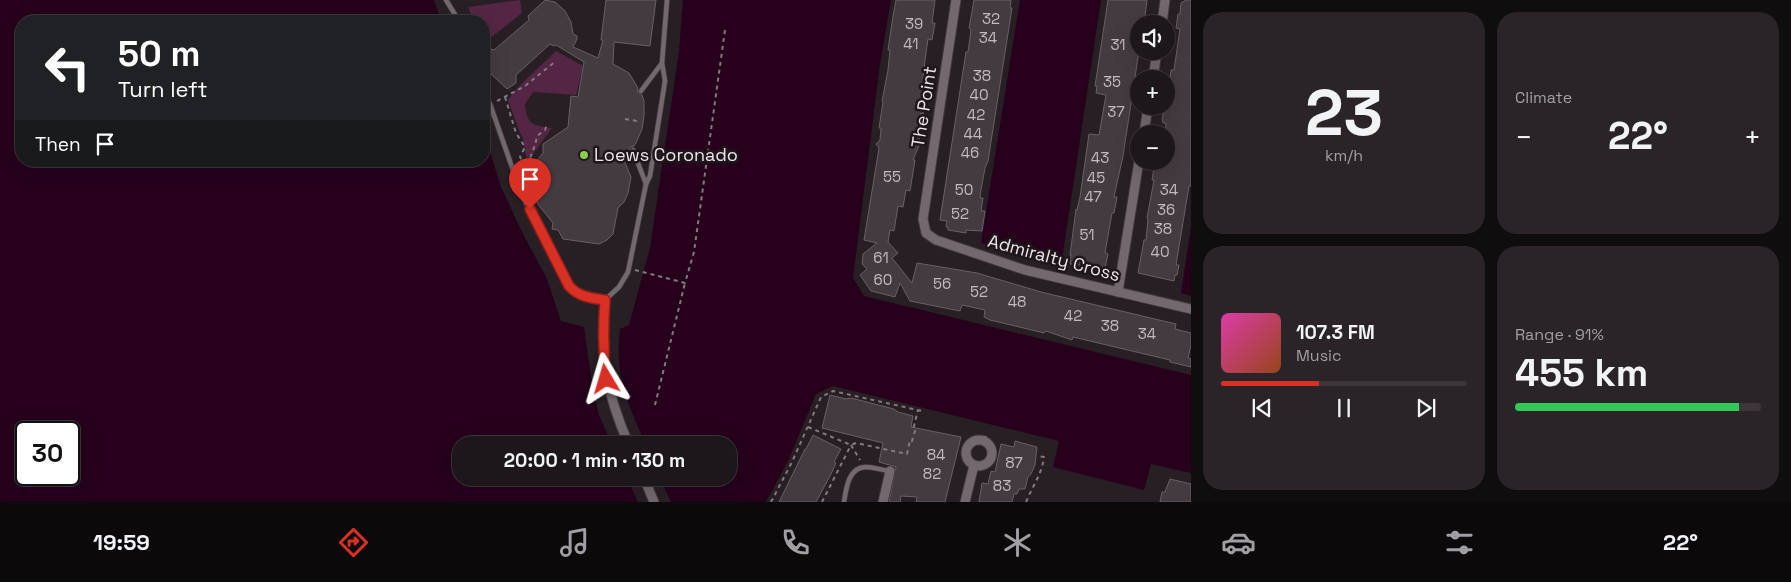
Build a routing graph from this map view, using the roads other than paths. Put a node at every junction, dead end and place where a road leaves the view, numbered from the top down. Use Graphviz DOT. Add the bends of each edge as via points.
graph roads {
  1 [pos="446,0"];
  2 [pos="667,0"];
  3 [pos="956,0"];
  4 [pos="1166,0"];
  5 [pos="455,15"];
  6 [pos="1164,15"];
  7 [pos="662,63"];
  8 [pos="641,91"];
  9 [pos="490,104"];
  10 [pos="633,150"];
  11 [pos="1138,170"];
  12 [pos="646,184"];
  13 [pos="923,219"];
  14 [pos="1118,292"];
  15 [pos="605,300"];
  16 [pos="1191,309"];
  17 [pos="625,436"];
  18 [pos="974,465"];
  19 [pos="890,470"];
  20 [pos="647,486"];
  21 [pos="654,502"];
  22 [pos="844,502"];
  23 [pos="883,502"];
  24 [pos="965,502"];
  1 -- 5 [label="lane"];
  2 -- 7 [label="lane"];
  3 -- 13 [label="street, The Point"];
  4 -- 6 [label="street"];
  7 -- 8 [label="lane"];
  7 -- 12 [label="lane" via="665,81"];
  9 -- 15 [label="lane" via="521,192 562,275 574,292"];
  10 -- 12 [label="lane"];
  11 -- 14 [label="street"];
  12 -- 15 [label="lane" via="628,272 619,287"];
  13 -- 14 [label="street, Admiralty Cross" via="926,233 936,240 1026,270"];
  14 -- 16 [label="street, Admiralty Cross"];
  15 -- 17 [label="street" via="606,379"];
  18 -- 18 [label="street" via="986,465 990,461 992,450 985,437 973,441 966,450 969,462"];
  18 -- 24 [label="street"];
  19 -- 22 [label="lane" via="864,466 855,470 848,480"];
  19 -- 23 [label="street"];
  20 -- 21 [label="street"];
}
